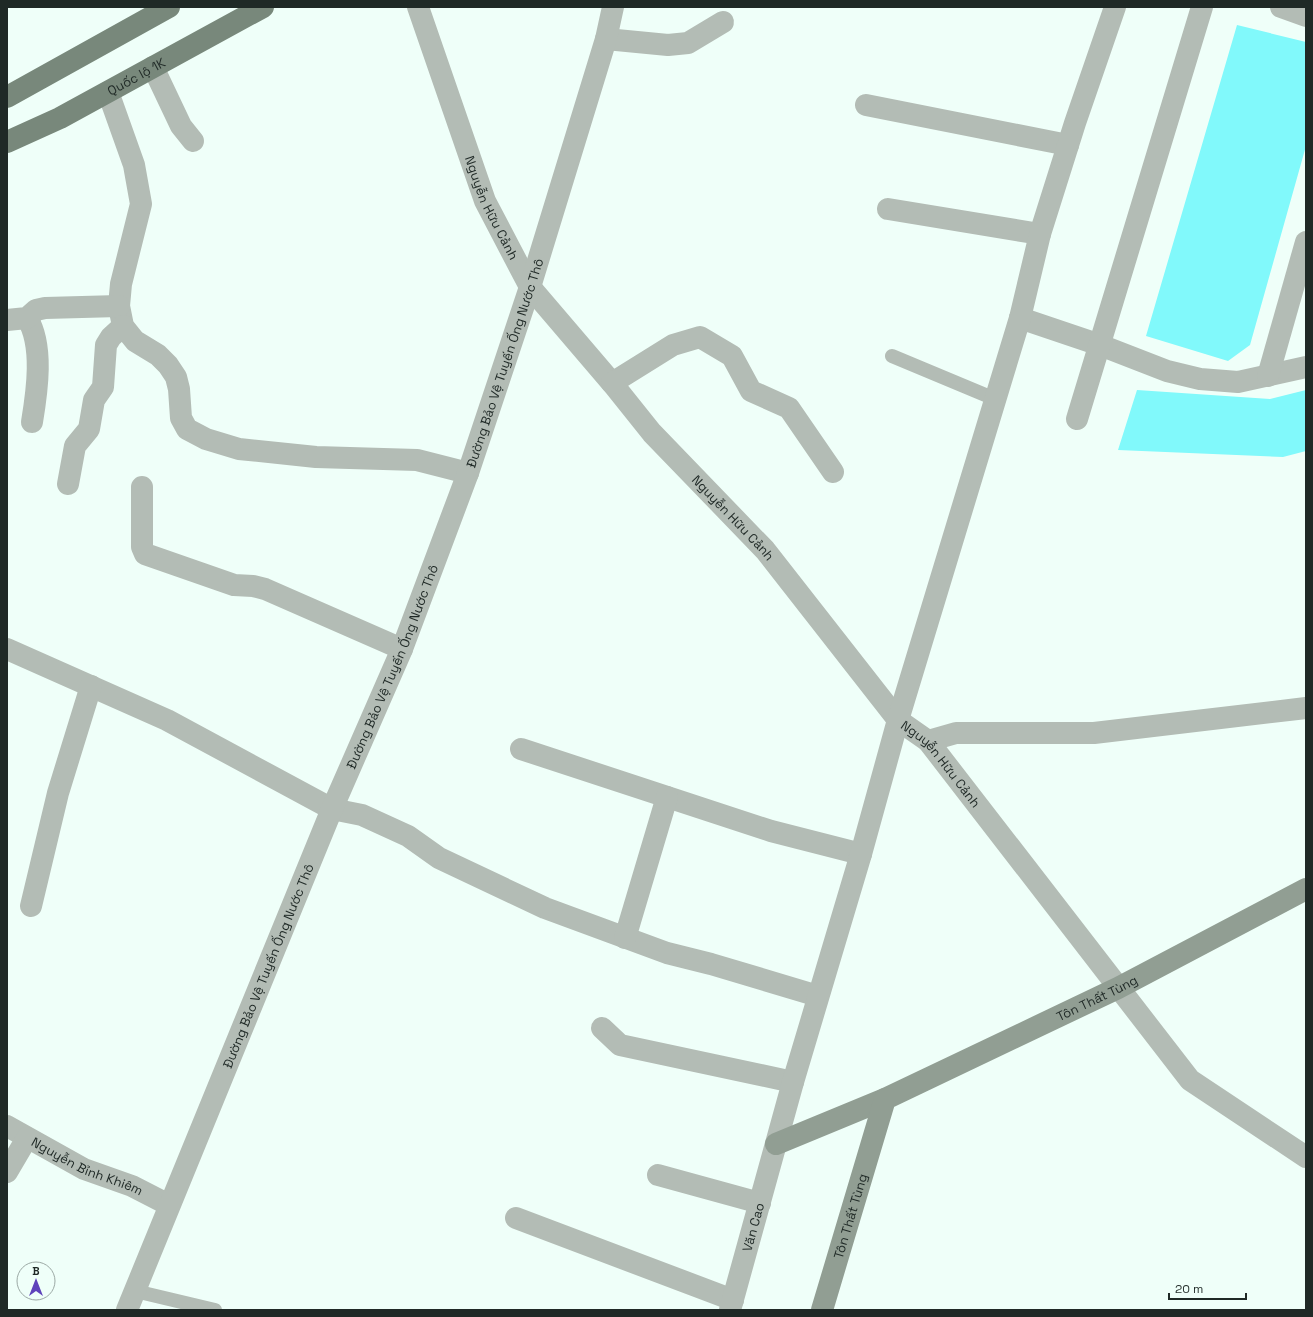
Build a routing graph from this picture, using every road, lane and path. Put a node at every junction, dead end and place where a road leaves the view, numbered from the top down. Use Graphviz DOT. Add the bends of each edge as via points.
graph roads {
  1 [pos="169,7"];
  2 [pos="263,7"];
  3 [pos="418,7"];
  4 [pos="613,7"];
  5 [pos="1115,7"];
  6 [pos="1202,7"];
  7 [pos="1281,7"];
  8 [pos="1306,16"];
  9 [pos="723,22"];
  10 [pos="606,39"];
  11 [pos="153,67"];
  12 [pos="108,92"];
  13 [pos="7,97"];
  14 [pos="866,105"];
  15 [pos="193,141"];
  16 [pos="7,142"];
  17 [pos="1068,145"];
  18 [pos="888,209"];
  19 [pos="1040,234"];
  20 [pos="1306,242"];
  21 [pos="530,287"];
  22 [pos="121,316"];
  23 [pos="1020,318"];
  24 [pos="17,319"];
  25 [pos="1100,345"];
  26 [pos="892,356"];
  27 [pos="1306,367"];
  28 [pos="1268,376"];
  29 [pos="612,383"];
  30 [pos="995,399"];
  31 [pos="1077,419"];
  32 [pos="32,422"];
  33 [pos="833,472"];
  34 [pos="468,473"];
  35 [pos="68,484"];
  36 [pos="142,487"];
  37 [pos="7,649"];
  38 [pos="402,649"];
  39 [pos="91,686"];
  40 [pos="1306,708"];
  41 [pos="898,720"];
  42 [pos="928,741"];
  43 [pos="521,749"];
  44 [pos="667,797"];
  45 [pos="332,809"];
  46 [pos="861,854"];
  47 [pos="1306,889"];
  48 [pos="31,906"];
  49 [pos="624,938"];
  50 [pos="1118,988"];
  51 [pos="818,996"];
  52 [pos="602,1028"];
  53 [pos="793,1082"];
  54 [pos="885,1099"];
  55 [pos="7,1126"];
  56 [pos="27,1138"];
  57 [pos="776,1144"];
  58 [pos="1306,1157"];
  59 [pos="7,1172"];
  60 [pos="658,1175"];
  61 [pos="760,1203"];
  62 [pos="169,1205"];
  63 [pos="516,1218"];
  64 [pos="131,1301"];
  65 [pos="732,1305"];
  66 [pos="215,1310"];
  67 [pos="822,1310"];
  1 -- 13 [label="main road"];
  2 -- 11 [label="main road, Quốc lộ 1K"];
  3 -- 21 [label="street, Nguyễn Hữu Cảnh" via="485,201"];
  4 -- 10 [label="street, Đường Bảo Vệ Tuyến Ống Nước Thô"];
  5 -- 17 [label="street, Văn Cao"];
  6 -- 25 [label="street"];
  7 -- 8 [label="street"];
  9 -- 10 [label="street" via="688,43 668,45"];
  10 -- 21 [label="street, Đường Bảo Vệ Tuyến Ống Nước Thô"];
  11 -- 12 [label="main road, Quốc lộ 1K"];
  11 -- 15 [label="street" via="181,126"];
  12 -- 16 [label="main road, Quốc lộ 1K" via="60,118"];
  12 -- 22 [label="street" via="134,165 141,204 126,260"];
  14 -- 17 [label="street"];
  17 -- 19 [label="street, Văn Cao"];
  18 -- 19 [label="street"];
  19 -- 23 [label="street, Văn Cao"];
  20 -- 28 [label="street"];
  21 -- 29 [label="street, Nguyễn Hữu Cảnh"];
  21 -- 34 [label="street, Đường Bảo Vệ Tuyến Ống Nước Thô"];
  22 -- 24 [label="street" via="45,308"];
  22 -- 34 [label="street" via="135,341 168,364 176,377 181,418 187,429 206,439 238,449 316,458 417,460"];
  22 -- 35 [label="street" via="106,345 103,387 94,400 89,429 75,446"];
  23 -- 25 [label="street"];
  23 -- 30 [label="street, Văn Cao"];
  24 -- 32 [label="street" via="34,328 38,375"];
  25 -- 28 [label="street" via="1167,371 1200,378 1238,382"];
  25 -- 31 [label="street"];
  26 -- 30 [label="lane"];
  27 -- 28 [label="street"];
  29 -- 33 [label="street" via="673,345 700,336 732,356 751,391 789,408"];
  29 -- 41 [label="street, Nguyễn Hữu Cảnh" via="652,433 765,550"];
  30 -- 41 [label="street, Văn Cao"];
  34 -- 38 [label="street, Đường Bảo Vệ Tuyến Ống Nước Thô"];
  36 -- 38 [label="street" via="142,547 145,554 234,585 264,589"];
  37 -- 39 [label="street"];
  38 -- 45 [label="street, Đường Bảo Vệ Tuyến Ống Nước Thô"];
  39 -- 45 [label="street" via="167,720"];
  39 -- 48 [label="street" via="58,793"];
  40 -- 42 [label="street" via="1094,733 956,733"];
  41 -- 42 [label="street, Nguyễn Hữu Cảnh"];
  41 -- 46 [label="street, Văn Cao"];
  42 -- 50 [label="street, Nguyễn Hữu Cảnh"];
  43 -- 44 [label="street"];
  44 -- 46 [label="street" via="770,831"];
  44 -- 49 [label="street"];
  45 -- 49 [label="street" via="368,818 408,836 439,858 502,888 545,908"];
  45 -- 62 [label="street, Đường Bảo Vệ Tuyến Ống Nước Thô"];
  46 -- 51 [label="street, Văn Cao"];
  47 -- 50 [label="street, Tôn Thất Tùng"];
  49 -- 51 [label="street" via="667,953"];
  50 -- 54 [label="street, Tôn Thất Tùng"];
  50 -- 58 [label="street, Nguyễn Hữu Cảnh" via="1190,1080"];
  51 -- 53 [label="street, Văn Cao"];
  52 -- 53 [label="street" via="620,1046"];
  53 -- 57 [label="street, Văn Cao"];
  54 -- 57 [label="street, Tôn Thất Tùng"];
  54 -- 67 [label="street, Tôn Thất Tùng"];
  55 -- 56 [label="street, Nguyễn Bỉnh Khiêm"];
  56 -- 59 [label="street"];
  56 -- 62 [label="street, Nguyễn Bỉnh Khiêm" via="84,1169 132,1186"];
  57 -- 61 [label="street, Văn Cao"];
  60 -- 61 [label="street"];
  61 -- 65 [label="street, Văn Cao"];
  62 -- 64 [label="street, Đường Bảo Vệ Tuyến Ống Nước Thô"];
  63 -- 65 [label="street"];
  64 -- 66 [label="lane"];
}
